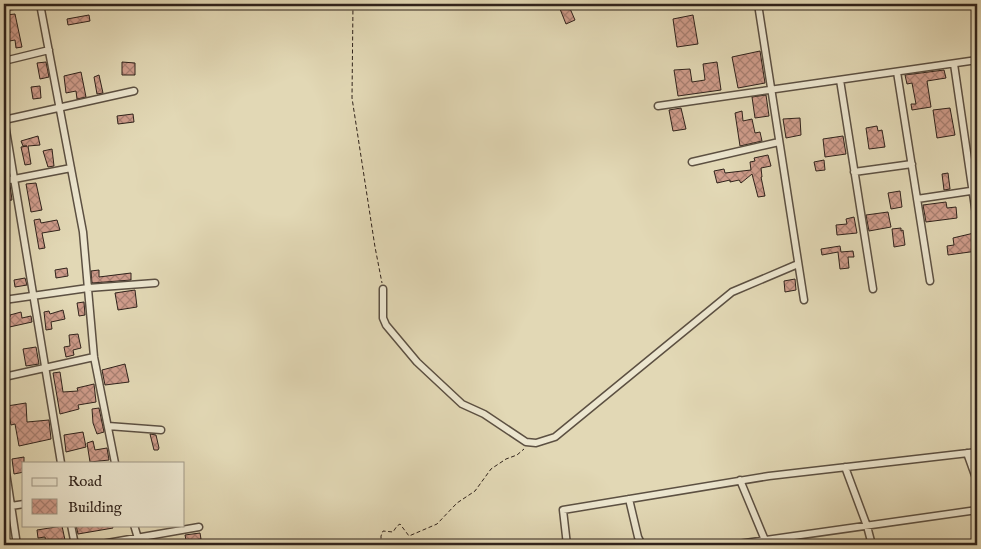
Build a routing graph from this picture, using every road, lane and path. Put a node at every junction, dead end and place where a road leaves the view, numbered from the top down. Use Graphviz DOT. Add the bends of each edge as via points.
graph roads {
  1 [pos="23,4"];
  2 [pos="40,4"];
  3 [pos="353,4"];
  4 [pos="758,4"];
  5 [pos="4,8"];
  6 [pos="49,50"];
  7 [pos="977,60"];
  8 [pos="4,61"];
  9 [pos="954,64"];
  10 [pos="897,72"];
  11 [pos="840,80"];
  12 [pos="134,90"];
  13 [pos="771,90"];
  14 [pos="658,106"];
  15 [pos="59,107"];
  16 [pos="4,119"];
  17 [pos="779,142"];
  18 [pos="692,162"];
  19 [pos="912,164"];
  20 [pos="71,168"];
  21 [pos="854,172"];
  22 [pos="14,179"];
  23 [pos="4,181"];
  24 [pos="975,191"];
  25 [pos="917,199"];
  26 [pos="977,221"];
  27 [pos="798,264"];
  28 [pos="930,281"];
  29 [pos="154,283"];
  30 [pos="88,288"];
  31 [pos="383,289"];
  32 [pos="873,289"];
  33 [pos="33,295"];
  34 [pos="4,300"];
  35 [pos="804,300"];
  36 [pos="94,357"];
  37 [pos="45,368"];
  38 [pos="4,377"];
  39 [pos="108,426"];
  40 [pos="161,430"];
  41 [pos="532,443"];
  42 [pos="977,452"];
  43 [pos="967,453"];
  44 [pos="4,459"];
  45 [pos="61,462"];
  46 [pos="115,462"];
  47 [pos="845,467"];
  48 [pos="740,480"];
  49 [pos="977,481"];
  50 [pos="629,499"];
  51 [pos="22,504"];
  52 [pos="11,506"];
  53 [pos="977,510"];
  54 [pos="71,526"];
  55 [pos="134,526"];
  56 [pos="867,526"];
  57 [pos="198,527"];
  58 [pos="139,538"];
  59 [pos="766,543"];
  60 [pos="17,545"];
  61 [pos="75,545"];
  62 [pos="96,545"];
  63 [pos="140,545"];
  64 [pos="381,545"];
  65 [pos="567,545"];
  66 [pos="642,545"];
  67 [pos="731,545"];
  68 [pos="872,545"];
  1 -- 5 [label="street"];
  2 -- 6 [label="street"];
  3 -- 31 [label="path" via="352,98"];
  4 -- 13 [label="street"];
  6 -- 8 [label="street"];
  6 -- 15 [label="street"];
  7 -- 9 [label="street"];
  9 -- 10 [label="street"];
  9 -- 24 [label="street"];
  10 -- 11 [label="street"];
  10 -- 19 [label="street"];
  11 -- 13 [label="street"];
  11 -- 21 [label="street"];
  12 -- 15 [label="street"];
  13 -- 14 [label="street"];
  13 -- 17 [label="street"];
  15 -- 16 [label="street"];
  15 -- 20 [label="street"];
  16 -- 22 [label="street"];
  17 -- 18 [label="street"];
  17 -- 27 [label="street"];
  19 -- 21 [label="street"];
  19 -- 25 [label="street"];
  20 -- 22 [label="street"];
  20 -- 30 [label="street" via="83,232"];
  21 -- 32 [label="street"];
  22 -- 23 [label="street"];
  22 -- 33 [label="street"];
  24 -- 25 [label="street"];
  24 -- 26 [label="street"];
  25 -- 28 [label="street"];
  27 -- 35 [label="street"];
  27 -- 41 [label="street" via="732,292 555,437"];
  29 -- 30 [label="street"];
  30 -- 33 [label="street"];
  30 -- 36 [label="street"];
  31 -- 41 [label="street" via="383,318 417,362 462,404"];
  33 -- 34 [label="street"];
  33 -- 37 [label="street"];
  36 -- 37 [label="street"];
  36 -- 39 [label="street"];
  37 -- 38 [label="street"];
  37 -- 45 [label="street"];
  39 -- 40 [label="street"];
  39 -- 46 [label="street"];
  41 -- 64 [label="path" via="491,469 475,491 457,503 437,524 409,536 400,524 393,532 383,531"];
  42 -- 43 [label="street"];
  43 -- 47 [label="street"];
  43 -- 49 [label="street"];
  44 -- 52 [label="street"];
  47 -- 48 [label="street"];
  47 -- 56 [label="street"];
  48 -- 50 [label="street"];
  48 -- 59 [label="street"];
  50 -- 65 [label="street" via="563,510"];
  50 -- 66 [label="street"];
  51 -- 52 [label="street"];
  52 -- 60 [label="street"];
  53 -- 56 [label="street"];
  54 -- 61 [label="street"];
  55 -- 58 [label="street"];
  56 -- 59 [label="street"];
  56 -- 68 [label="street"];
  57 -- 58 [label="street"];
  58 -- 62 [label="street"];
  58 -- 63 [label="street"];
  59 -- 67 [label="street"];
}
